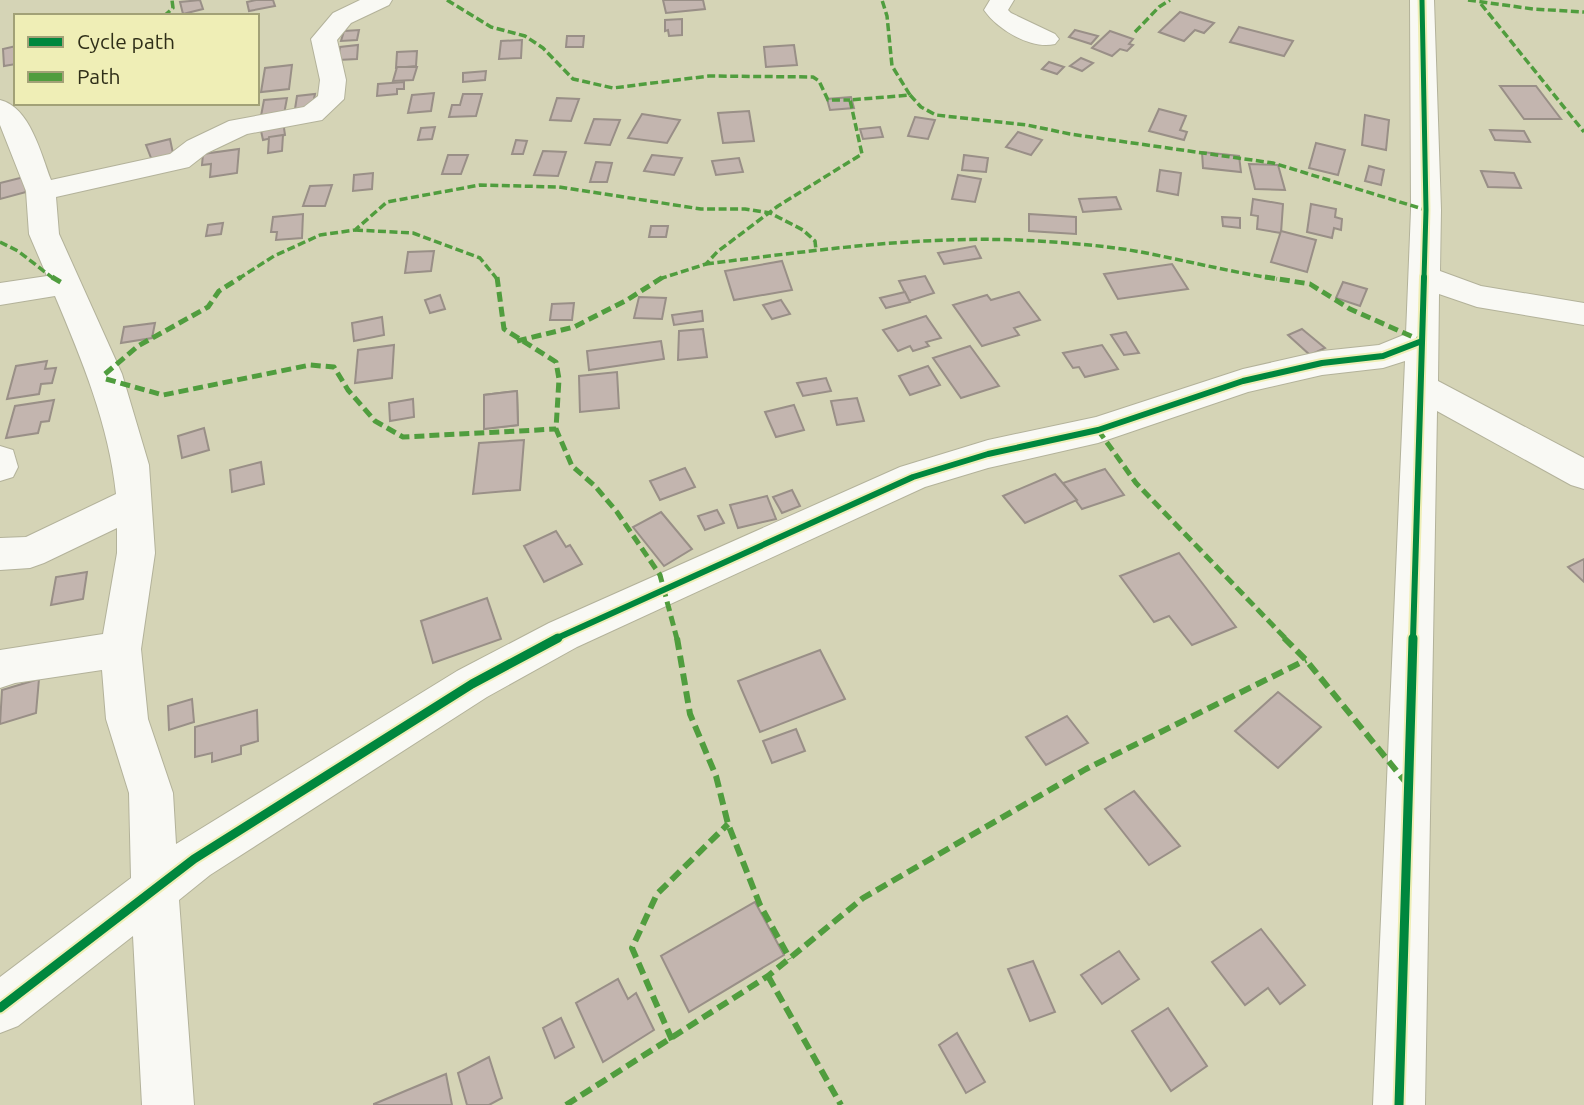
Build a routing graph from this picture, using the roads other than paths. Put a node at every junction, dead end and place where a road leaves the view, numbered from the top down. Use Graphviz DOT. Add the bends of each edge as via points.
graph roads {
  1 [pos="380,0"];
  2 [pos="1002,0"];
  3 [pos="1422,0"];
  4 [pos="1046,39"];
  5 [pos="12,127"];
  6 [pos="41,191"];
  7 [pos="1424,277"];
  8 [pos="64,284"];
  9 [pos="0,294"];
  10 [pos="1584,314"];
  11 [pos="1422,341"];
  12 [pos="1421,387"];
  13 [pos="0,460"];
  14 [pos="0,467"];
  15 [pos="1584,475"];
  16 [pos="135,502"];
  17 [pos="0,554"];
  18 [pos="121,649"];
  19 [pos="0,670"];
  20 [pos="154,890"];
  21 [pos="0,1008"];
  22 [pos="168,1105"];
  23 [pos="1399,1105"];
  1 -- 6 [label="street" via="342,18 324,39 333,80 331,99 312,114 239,127 156,168"];
  2 -- 4 [label="street" via="996,10 1002,18"];
  3 -- 7 [label="street"];
  5 -- 6 [label="street"];
  6 -- 8 [label="street" via="44,234"];
  7 -- 10 [label="street" via="1477,296"];
  7 -- 11 [label="street"];
  8 -- 9 [label="street"];
  8 -- 16 [label="street" via="105,373 131,465"];
  11 -- 12 [label="street"];
  11 -- 20 [label="street" via="1383,356 1322,363 1243,381 1098,430 988,454 913,477 851,503 563,635 472,684 194,859"];
  12 -- 15 [label="street"];
  12 -- 23 [label="street"];
  13 -- 14 [label="street"];
  16 -- 17 [label="street" via="30,552"];
  16 -- 18 [label="street" via="136,553"];
  18 -- 19 [label="street"];
  18 -- 20 [label="street" via="127,719 151,793"];
  20 -- 21 [label="street"];
  20 -- 22 [label="street"];
}
